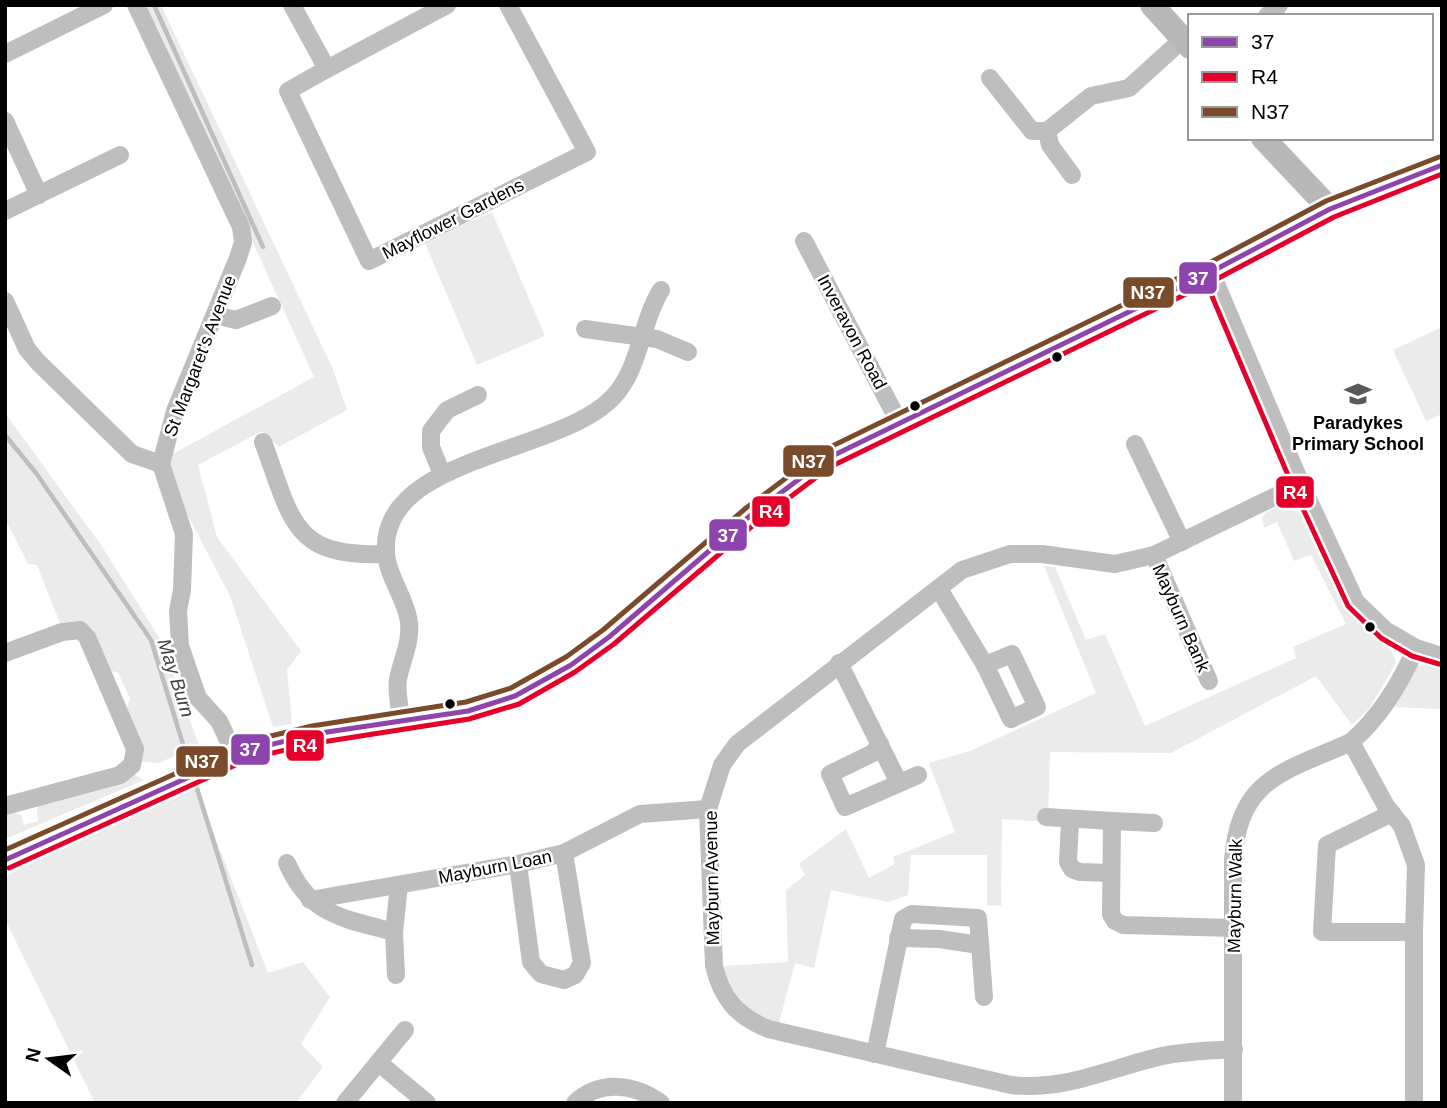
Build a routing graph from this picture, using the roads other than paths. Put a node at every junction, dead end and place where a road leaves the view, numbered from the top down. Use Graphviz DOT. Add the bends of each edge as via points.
graph roads {
  1 [pos="104,5"];
  2 [pos="136,5"];
  3 [pos="292,5"];
  4 [pos="447,5"];
  5 [pos="508,5"];
  6 [pos="1152,5"];
  7 [pos="1186,43"];
  8 [pos="5,54"];
  9 [pos="327,69"];
  10 [pos="990,78"];
  11 [pos="5,121"];
  12 [pos="1047,131"];
  13 [pos="1265,140"];
  14 [pos="120,155"];
  15 [pos="1442,165"];
  16 [pos="1072,175"];
  17 [pos="38,195"];
  18 [pos="1329,209"];
  19 [pos="5,211"];
  20 [pos="804,241"];
  21 [pos="1211,272"];
  22 [pos="661,290"];
  23 [pos="5,301"];
  24 [pos="272,306"];
  25 [pos="215,315"];
  26 [pos="585,329"];
  27 [pos="640,337"];
  28 [pos="688,352"];
  29 [pos="478,395"];
  30 [pos="900,424"];
  31 [pos="1135,444"];
  32 [pos="270,449"];
  33 [pos="161,464"];
  34 [pos="442,474"];
  35 [pos="1301,484"];
  36 [pos="1182,542"];
  37 [pos="386,554"];
  38 [pos="1154,555"];
  39 [pos="939,589"];
  40 [pos="1416,648"];
  41 [pos="5,653"];
  42 [pos="1442,656"];
  43 [pos="839,663"];
  44 [pos="985,665"];
  45 [pos="1209,681"];
  46 [pos="401,721"];
  47 [pos="1351,742"];
  48 [pos="880,744"];
  49 [pos="234,755"];
  50 [pos="918,775"];
  51 [pos="899,783"];
  52 [pos="5,806"];
  53 [pos="708,809"];
  54 [pos="1392,813"];
  55 [pos="1046,817"];
  56 [pos="1070,820"];
  57 [pos="1112,821"];
  58 [pos="1154,823"];
  59 [pos="564,853"];
  60 [pos="5,860"];
  61 [pos="286,863"];
  62 [pos="518,864"];
  63 [pos="1110,873"];
  64 [pos="398,886"];
  65 [pos="310,901"];
  66 [pos="1234,928"];
  67 [pos="394,932"];
  68 [pos="1414,932"];
  69 [pos="898,938"];
  70 [pos="979,945"];
  71 [pos="396,975"];
  72 [pos="984,997"];
  73 [pos="405,1030"];
  74 [pos="1234,1049"];
  75 [pos="875,1054"];
  76 [pos="379,1063"];
  77 [pos="345,1103"];
  78 [pos="427,1103"];
  79 [pos="575,1103"];
  80 [pos="661,1103"];
  81 [pos="1233,1103"];
  82 [pos="1414,1103"];
  1 -- 8 [label="street"];
  2 -- 25 [label="street, St Margaret's Avenue" via="241,227 243,242"];
  3 -- 9 [label="street"];
  4 -- 9 [label="street"];
  5 -- 9 [label="street, Mayflower Gardens" via="587,152 369,261 288,91"];
  6 -- 7 [label="main road"];
  7 -- 12 [label="street" via="1129,88 1091,96"];
  10 -- 12 [label="street" via="1032,131"];
  11 -- 17 [label="street"];
  12 -- 16 [label="street" via="1050,145"];
  13 -- 18 [label="main road"];
  14 -- 17 [label="street"];
  15 -- 18 [label="main road"];
  17 -- 19 [label="street"];
  18 -- 21 [label="main road"];
  20 -- 30 [label="street, Inveravon Road"];
  21 -- 30 [label="main road"];
  21 -- 35 [label="street"];
  22 -- 27 [label="street"];
  23 -- 33 [label="street" via="38,362 132,454"];
  24 -- 25 [label="street" via="236,320"];
  25 -- 33 [label="street, St Margaret's Avenue" via="175,411"];
  26 -- 27 [label="street"];
  27 -- 28 [label="street"];
  27 -- 34 [label="street" via="626,377 604,405 561,429"];
  29 -- 34 [label="street" via="447,410 430,431"];
  30 -- 46 [label="main road" via="785,485 667,592 529,690 454,715"];
  31 -- 36 [label="street"];
  32 -- 37 [label="street" via="299,531 332,552"];
  33 -- 49 [label="street" via="184,534 180,646 198,698 219,721"];
  34 -- 37 [label="street" via="403,500 386,536"];
  35 -- 36 [label="street, Mayburn Avenue"];
  35 -- 40 [label="street" via="1356,601 1385,630"];
  36 -- 38 [label="street, Mayburn Avenue"];
  37 -- 46 [label="street" via="409,620 410,643 397,686"];
  38 -- 39 [label="street, Mayburn Avenue" via="1115,564 1010,554 961,570"];
  38 -- 45 [label="street, Mayburn Bank"];
  39 -- 43 [label="street, Mayburn Avenue"];
  39 -- 44 [label="street"];
  40 -- 42 [label="street"];
  40 -- 47 [label="street, Mayburn Walk" via="1374,720"];
  41 -- 52 [label="street" via="61,632 80,630 135,749 132,765 120,775 29,807"];
  43 -- 48 [label="street"];
  43 -- 53 [label="street, Mayburn Avenue" via="737,744 722,765"];
  46 -- 49 [label="main road" via="290,740"];
  47 -- 54 [label="street"];
  47 -- 66 [label="street, Mayburn Walk" via="1267,781 1252,795 1235,834"];
  48 -- 51 [label="street"];
  48 -- 51 [label="street" via="873,753 830,774 845,807"];
  49 -- 60 [label="main road"];
  50 -- 51 [label="street"];
  53 -- 59 [label="street, Mayburn Loan" via="640,814"];
  53 -- 75 [label="street, Mayburn Avenue" via="713,966 730,1005 748,1021 768,1029"];
  54 -- 68 [label="street" via="1402,826 1416,865"];
  54 -- 68 [label="street" via="1327,845 1322,932"];
  55 -- 56 [label="street"];
  56 -- 57 [label="street"];
  56 -- 63 [label="street" via="1068,862 1072,869"];
  57 -- 58 [label="street"];
  57 -- 63 [label="street"];
  59 -- 62 [label="street, Mayburn Loan"];
  59 -- 62 [label="street" via="582,963 575,975 564,980 541,974 531,961"];
  61 -- 65 [label="street"];
  62 -- 64 [label="street, Mayburn Loan"];
  63 -- 66 [label="street" via="1111,914 1124,925"];
  64 -- 65 [label="street, Mayburn Loan"];
  64 -- 67 [label="street"];
  65 -- 67 [label="street" via="322,911"];
  66 -- 74 [label="street, Mayburn Walk"];
  67 -- 71 [label="street"];
  68 -- 82 [label="street"];
  69 -- 70 [label="street"];
  69 -- 70 [label="street" via="903,919 912,914 978,918"];
  69 -- 75 [label="street"];
  70 -- 72 [label="street"];
  73 -- 76 [label="street"];
  74 -- 75 [label="street, Mayburn Avenue" via="1160,1056 1040,1088"];
  74 -- 81 [label="street, Mayburn Walk"];
  76 -- 77 [label="street"];
  76 -- 78 [label="street"];
  79 -- 80 [label="street" via="597,1088 618,1086 648,1094"];
}
